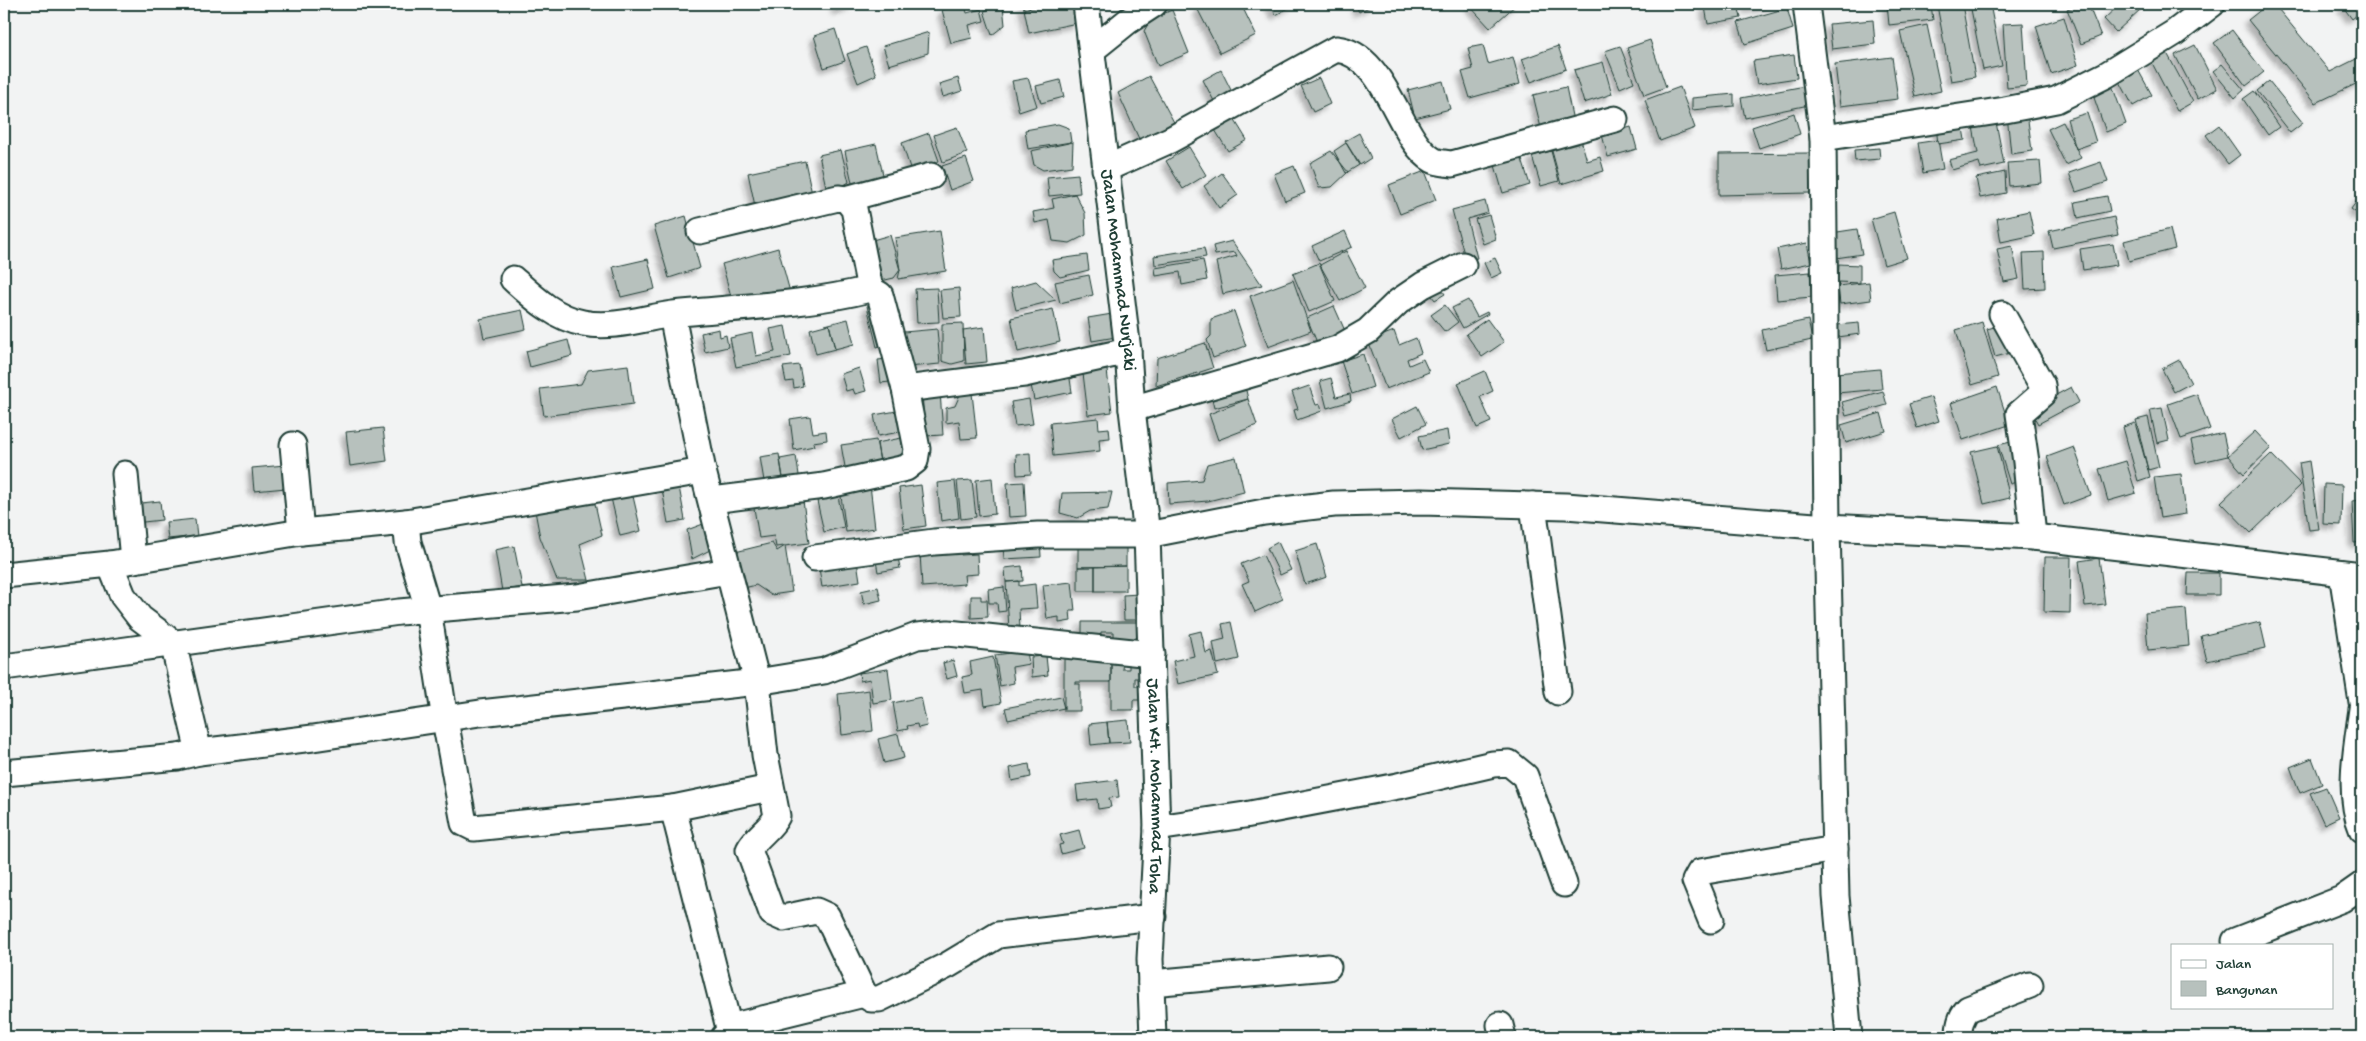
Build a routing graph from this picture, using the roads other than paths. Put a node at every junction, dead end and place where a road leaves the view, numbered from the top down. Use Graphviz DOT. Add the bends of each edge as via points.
graph roads {
  1 [pos="1154,4"];
  2 [pos="1806,4"];
  3 [pos="2212,4"];
  4 [pos="1087,7"];
  5 [pos="1128,21"];
  6 [pos="1092,50"];
  7 [pos="1615,118"];
  8 [pos="1823,138"];
  9 [pos="1105,169"];
  10 [pos="931,176"];
  11 [pos="846,199"];
  12 [pos="700,231"];
  13 [pos="1463,265"];
  14 [pos="513,279"];
  15 [pos="870,288"];
  16 [pos="672,314"];
  17 [pos="2002,314"];
  18 [pos="1128,350"];
  19 [pos="905,389"];
  20 [pos="1132,409"];
  21 [pos="293,445"];
  22 [pos="703,471"];
  23 [pos="125,474"];
  24 [pos="712,500"];
  25 [pos="1533,505"];
  26 [pos="406,522"];
  27 [pos="1827,526"];
  28 [pos="301,532"];
  29 [pos="1147,535"];
  30 [pos="2033,538"];
  31 [pos="815,558"];
  32 [pos="121,562"];
  33 [pos="728,571"];
  34 [pos="4,574"];
  35 [pos="2352,574"];
  36 [pos="428,609"];
  37 [pos="173,643"];
  38 [pos="1152,654"];
  39 [pos="4,667"];
  40 [pos="756,682"];
  41 [pos="1558,692"];
  42 [pos="2362,702"];
  43 [pos="2362,709"];
  44 [pos="445,720"];
  45 [pos="199,752"];
  46 [pos="4,773"];
  47 [pos="773,801"];
  48 [pos="673,808"];
  49 [pos="1157,828"];
  50 [pos="2362,829"];
  51 [pos="1835,849"];
  52 [pos="1564,884"];
  53 [pos="2362,886"];
  54 [pos="1153,917"];
  55 [pos="1711,920"];
  56 [pos="2234,941"];
  57 [pos="1328,967"];
  58 [pos="1151,983"];
  59 [pos="2030,985"];
  60 [pos="864,994"];
  61 [pos="732,1032"];
  62 [pos="1153,1037"];
  63 [pos="1849,1037"];
  64 [pos="1959,1037"];
  1 -- 5 [label="street"];
  2 -- 8 [label="street"];
  3 -- 8 [label="street" via="2174,33 2056,100"];
  4 -- 5 [label="street"];
  4 -- 6 [label="street, Jalan Mohammad Nurjaki"];
  5 -- 6 [label="street"];
  6 -- 9 [label="street, Jalan Mohammad Nurjaki"];
  7 -- 9 [label="street" via="1452,164 1434,161 1421,150 1388,94 1361,59 1346,50 1336,49 1170,140"];
  8 -- 27 [label="street"];
  9 -- 18 [label="street, Jalan Mohammad Nurjaki"];
  10 -- 11 [label="street"];
  11 -- 12 [label="street" via="838,198"];
  11 -- 15 [label="street" via="854,209"];
  13 -- 20 [label="street" via="1423,285 1398,302 1368,331 1337,349"];
  14 -- 16 [label="street" via="548,309 582,323 620,324"];
  15 -- 16 [label="street" via="850,294 753,307"];
  15 -- 19 [label="street" via="880,295"];
  16 -- 22 [label="street"];
  17 -- 30 [label="street" via="2042,385 2043,393 2019,414"];
  18 -- 19 [label="street" via="1024,374"];
  18 -- 20 [label="street, Jalan Mohammad Nurjaki"];
  19 -- 24 [label="street" via="917,449 915,461 906,468 824,486"];
  20 -- 29 [label="street, Jalan Mohammad Nurjaki"];
  21 -- 28 [label="street"];
  22 -- 24 [label="street"];
  22 -- 26 [label="street"];
  23 -- 32 [label="street"];
  24 -- 33 [label="street"];
  25 -- 27 [label="street"];
  25 -- 29 [label="street" via="1334,504 1264,512"];
  25 -- 41 [label="street"];
  26 -- 28 [label="street"];
  26 -- 36 [label="street" via="408,542"];
  27 -- 30 [label="street"];
  27 -- 51 [label="street"];
  28 -- 32 [label="street"];
  29 -- 31 [label="street" via="1038,535 934,542"];
  29 -- 38 [label="street, Jalan KH. Mohammad Toha"];
  30 -- 35 [label="street"];
  32 -- 34 [label="street"];
  32 -- 37 [label="street" via="123,596 140,618"];
  33 -- 36 [label="street" via="577,597"];
  33 -- 40 [label="street"];
  35 -- 42 [label="street"];
  36 -- 37 [label="street"];
  36 -- 44 [label="street"];
  37 -- 39 [label="street"];
  37 -- 45 [label="street"];
  38 -- 40 [label="street" via="948,633 917,636 824,671"];
  38 -- 49 [label="street, Jalan KH. Mohammad Toha"];
  40 -- 44 [label="street" via="480,713"];
  40 -- 47 [label="street"];
  43 -- 50 [label="street" via="2355,797"];
  44 -- 45 [label="street"];
  44 -- 48 [label="street" via="462,817 468,827"];
  45 -- 46 [label="street" via="178,757"];
  47 -- 48 [label="street"];
  47 -- 60 [label="street" via="774,823 749,850 772,913 783,918 816,911 828,916"];
  48 -- 61 [label="street"];
  49 -- 52 [label="street" via="1246,815 1509,763 1525,776"];
  49 -- 54 [label="street, Jalan KH. Mohammad Toha"];
  51 -- 55 [label="street" via="1700,872 1695,881"];
  51 -- 63 [label="street"];
  53 -- 56 [label="street" via="2342,899"];
  54 -- 58 [label="street, Jalan KH. Mohammad Toha"];
  54 -- 60 [label="street" via="998,935 948,965 879,999 871,999"];
  57 -- 58 [label="street"];
  58 -- 62 [label="street, Jalan KH. Mohammad Toha"];
  59 -- 64 [label="street" via="1968,1009 1958,1026"];
  60 -- 61 [label="street"];
}
